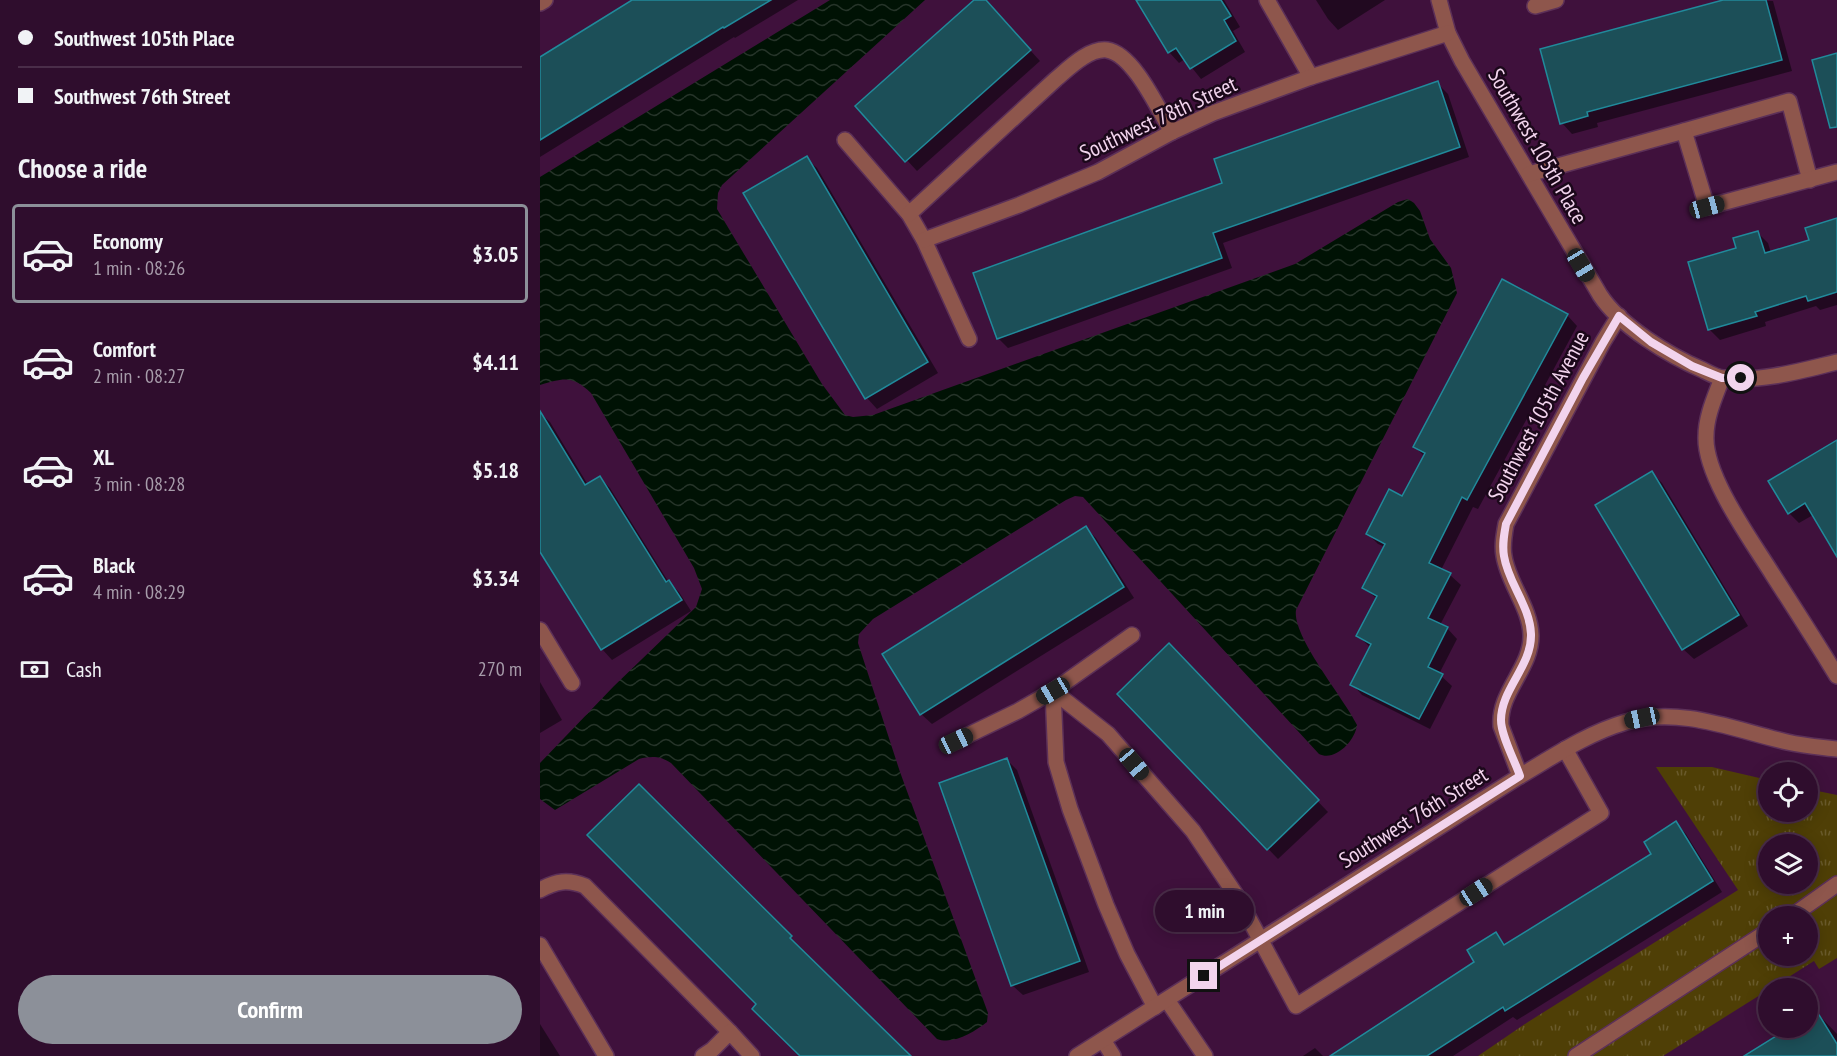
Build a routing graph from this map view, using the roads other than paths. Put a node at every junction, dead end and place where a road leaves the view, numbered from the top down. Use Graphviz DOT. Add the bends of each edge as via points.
graph roads {
  1 [pos="545,0"];
  2 [pos="1267,0"];
  3 [pos="1439,0"];
  4 [pos="1556,0"];
  5 [pos="540,3"];
  6 [pos="1535,6"];
  7 [pos="1448,33"];
  8 [pos="1311,77"];
  9 [pos="1684,131"];
  10 [pos="1172,132"];
  11 [pos="845,140"];
  12 [pos="1837,172"];
  13 [pos="1529,174"];
  14 [pos="1810,180"];
  15 [pos="909,214"];
  16 [pos="924,240"];
  17 [pos="1619,316"];
  18 [pos="969,339"];
  19 [pos="1837,362"];
  20 [pos="1722,378"];
  21 [pos="540,630"];
  22 [pos="1132,635"];
  23 [pos="1837,676"];
  24 [pos="572,683"];
  25 [pos="1053,691"];
  26 [pos="956,741"];
  27 [pos="1837,748"];
  28 [pos="1565,749"];
  29 [pos="1520,776"];
  30 [pos="1837,884"];
  31 [pos="540,890"];
  32 [pos="1806,906"];
  33 [pos="1758,938"];
  34 [pos="1260,940"];
  35 [pos="540,945"];
  36 [pos="1161,1003"];
  37 [pos="730,1032"];
  38 [pos="1103,1040"];
  39 [pos="1080,1055"];
  40 [pos="606,1056"];
  41 [pos="703,1056"];
  42 [pos="752,1056"];
  43 [pos="1113,1056"];
  44 [pos="1205,1056"];
  45 [pos="1576,1056"];
  1 -- 5 [label="street"];
  2 -- 8 [label="street"];
  3 -- 7 [label="street, Southwest 105th Place"];
  4 -- 6 [label="street"];
  7 -- 8 [label="street, Southwest 78th Street"];
  7 -- 13 [label="street, Southwest 105th Place"];
  8 -- 10 [label="street, Southwest 78th Street"];
  9 -- 13 [label="street"];
  9 -- 14 [label="street" via="1707,207"];
  9 -- 14 [label="street" via="1789,101"];
  10 -- 15 [label="street" via="1140,77 1126,61 1108,50 1096,52 1056,79"];
  10 -- 16 [label="street, Southwest 78th Street" via="1098,172"];
  11 -- 15 [label="street"];
  12 -- 14 [label="street"];
  13 -- 17 [label="street, Southwest 105th Place" via="1600,296"];
  15 -- 16 [label="street"];
  16 -- 18 [label="street"];
  17 -- 20 [label="street, Southwest 105th Place" via="1662,349"];
  17 -- 29 [label="street, Southwest 105th Avenue" via="1506,524 1504,557 1531,636 1525,660 1504,701 1501,719"];
  19 -- 20 [label="street" via="1760,378"];
  20 -- 23 [label="street" via="1705,436 1711,464 1743,527"];
  21 -- 24 [label="street"];
  22 -- 25 [label="street"];
  25 -- 26 [label="street"];
  25 -- 34 [label="street" via="1108,734 1193,831 1238,898"];
  25 -- 36 [label="street" via="1056,762 1071,808 1127,954"];
  27 -- 28 [label="street, Southwest 76th Street" via="1789,743 1689,718 1658,717 1627,721"];
  28 -- 29 [label="street, Southwest 76th Street"];
  28 -- 34 [label="street" via="1601,813 1296,1006"];
  29 -- 34 [label="street, Southwest 76th Street"];
  30 -- 32 [label="street"];
  31 -- 37 [label="street" via="571,881 585,886"];
  33 -- 45 [label="street"];
  34 -- 36 [label="street, Southwest 76th Street"];
  35 -- 40 [label="street"];
  36 -- 38 [label="street, Southwest 76th Street"];
  36 -- 44 [label="street"];
  37 -- 41 [label="street"];
  37 -- 42 [label="street"];
  38 -- 39 [label="street, Southwest 76th Street"];
  38 -- 43 [label="street"];
}
